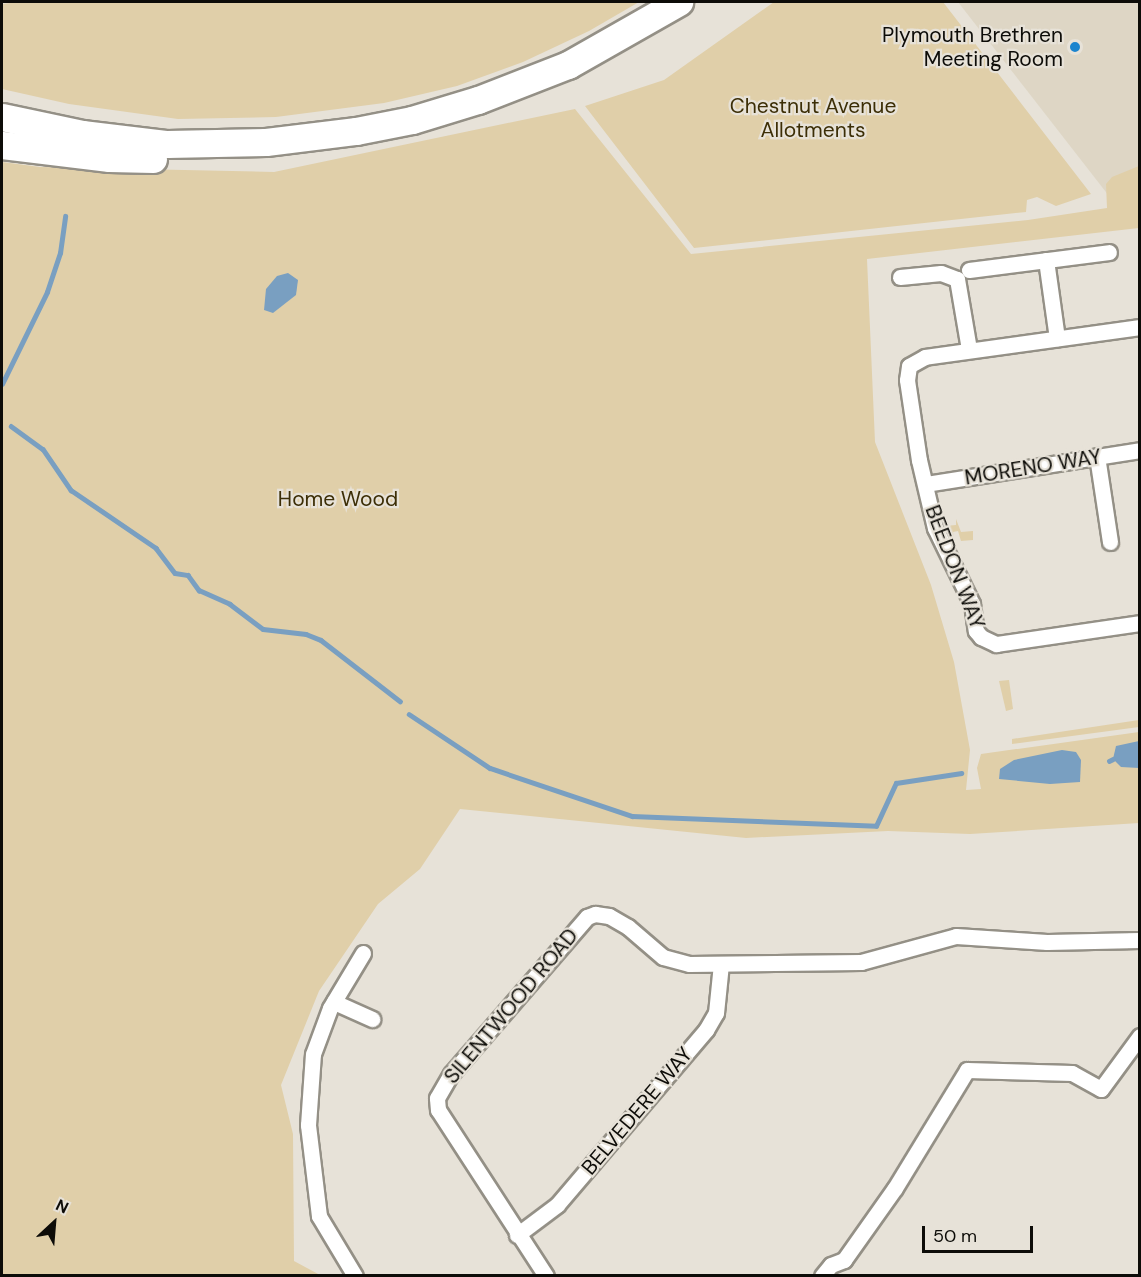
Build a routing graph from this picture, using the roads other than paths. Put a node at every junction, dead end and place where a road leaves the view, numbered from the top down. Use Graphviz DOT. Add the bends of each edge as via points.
graph roads {
  1 [pos="680,2"];
  2 [pos="2,117"];
  3 [pos="266,142"];
  4 [pos="2,145"];
  5 [pos="1109,252"];
  6 [pos="1046,260"];
  7 [pos="969,270"];
  8 [pos="900,277"];
  9 [pos="1140,327"];
  10 [pos="1057,338"];
  11 [pos="969,350"];
  12 [pos="1140,450"];
  13 [pos="1097,456"];
  14 [pos="926,484"];
  15 [pos="1110,542"];
  16 [pos="1140,623"];
  17 [pos="1140,940"];
  18 [pos="363,953"];
  19 [pos="721,964"];
  20 [pos="334,1002"];
  21 [pos="372,1019"];
  22 [pos="1140,1036"];
  23 [pos="517,1235"];
  24 [pos="356,1275"];
  25 [pos="546,1275"];
  26 [pos="822,1275"];
  1 -- 3 [label="highway" via="568,65 478,100 401,123"];
  2 -- 3 [label="highway" via="121,140 167,144"];
  3 -- 4 [label="highway" via="228,156 173,159 109,158"];
  5 -- 6 [label="street"];
  6 -- 7 [label="street"];
  6 -- 10 [label="street"];
  8 -- 11 [label="street" via="941,273 957,279"];
  9 -- 10 [label="street, BEEDON WAY"];
  10 -- 11 [label="street, BEEDON WAY"];
  11 -- 14 [label="street, BEEDON WAY" via="920,358 909,366 908,386"];
  12 -- 13 [label="street, MORENO WAY"];
  13 -- 14 [label="street, MORENO WAY"];
  13 -- 15 [label="street"];
  14 -- 16 [label="street, BEEDON WAY" via="940,538 972,604 976,631 987,641 996,644"];
  17 -- 19 [label="street, SILENTWOOD ROAD" via="1047,942 956,936 861,962"];
  18 -- 20 [label="street"];
  19 -- 23 [label="street, BELVEDERE WAY" via="716,1013 706,1030 557,1205"];
  19 -- 23 [label="street, SILENTWOOD ROAD" via="669,960 623,924 595,914 580,924 446,1081 437,1098 438,1110"];
  20 -- 21 [label="street"];
  20 -- 24 [label="street" via="313,1054 308,1125 319,1216"];
  22 -- 26 [label="street" via="1101,1089 1072,1073 967,1070 844,1260 831,1265"];
  23 -- 25 [label="street, SILENTWOOD ROAD"];
}
